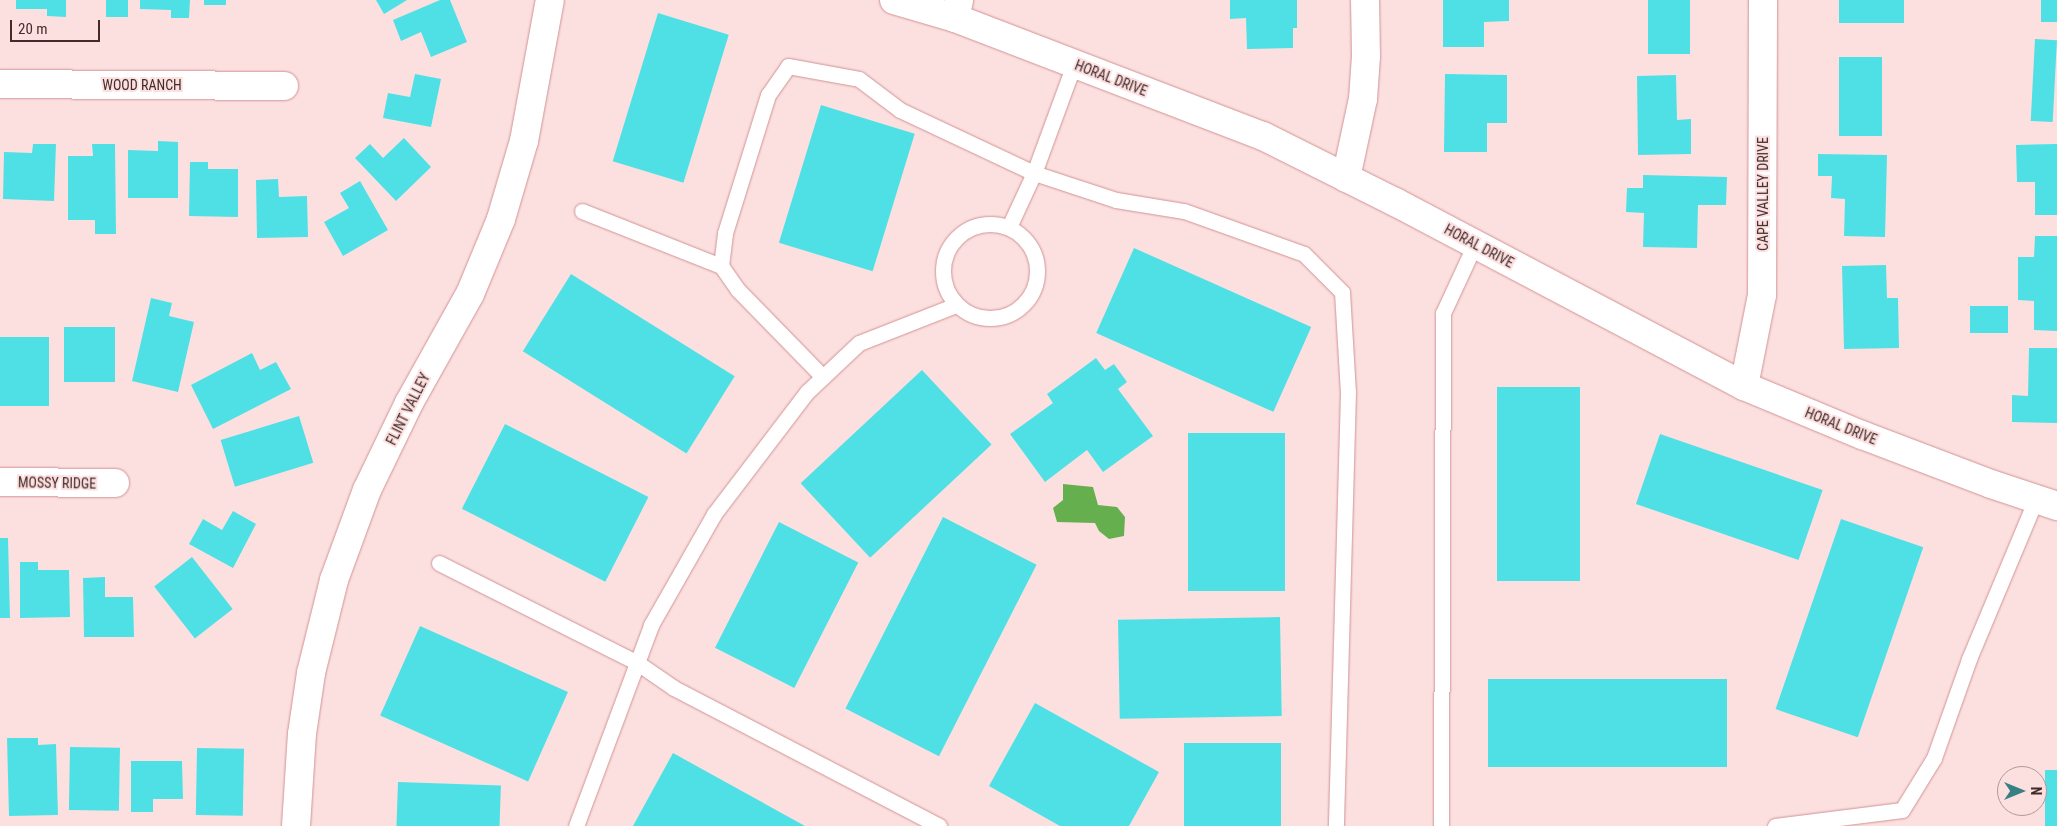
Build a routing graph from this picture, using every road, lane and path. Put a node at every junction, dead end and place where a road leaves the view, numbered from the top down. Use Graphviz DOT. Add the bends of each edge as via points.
graph roads {
  1 [pos="550,0"];
  2 [pos="894,0"];
  3 [pos="1364,0"];
  4 [pos="1763,0"];
  5 [pos="957,9"];
  6 [pos="1074,64"];
  7 [pos="0,84"];
  8 [pos="284,86"];
  9 [pos="1034,173"];
  10 [pos="1346,178"];
  11 [pos="582,211"];
  12 [pos="1009,227"];
  13 [pos="1476,244"];
  14 [pos="721,266"];
  15 [pos="956,305"];
  16 [pos="823,377"];
  17 [pos="1744,386"];
  18 [pos="0,482"];
  19 [pos="115,483"];
  20 [pos="2046,503"];
  21 [pos="439,563"];
  22 [pos="636,662"];
  23 [pos="296,826"];
  24 [pos="576,826"];
  25 [pos="939,826"];
  26 [pos="1336,826"];
  27 [pos="1441,826"];
  28 [pos="1775,826"];
  1 -- 23 [label="street, FLINT VALLEY" via="524,141 501,219 470,294 409,403 367,490 334,580 311,674 302,734"];
  2 -- 5 [label="street, HORAL DRIVE"];
  3 -- 10 [label="street" via="1366,56 1363,99"];
  4 -- 17 [label="street, CAPE VALLEY DRIVE" via="1762,295"];
  5 -- 6 [label="street, HORAL DRIVE"];
  6 -- 9 [label="lane"];
  6 -- 10 [label="street, HORAL DRIVE" via="1263,136"];
  7 -- 8 [label="street, WOOD RANCH"];
  9 -- 12 [label="lane"];
  9 -- 14 [label="lane" via="900,110 859,79 788,66 768,95 725,233"];
  9 -- 26 [label="lane" via="1116,200 1184,211 1304,254 1342,292 1348,392"];
  10 -- 13 [label="street, HORAL DRIVE"];
  11 -- 14 [label="lane"];
  12 -- 15 [label="lane" via="991,224 972,227 956,237 946,252 942,271 946,289"];
  12 -- 15 [label="lane" via="1024,238 1034,253 1038,272 1034,290 1023,306 1008,316 990,319 971,315"];
  13 -- 17 [label="street, HORAL DRIVE"];
  13 -- 27 [label="lane" via="1443,313"];
  14 -- 16 [label="lane" via="738,290"];
  15 -- 16 [label="lane" via="859,343"];
  16 -- 22 [label="lane" via="806,392 714,514 651,625"];
  17 -- 20 [label="street, HORAL DRIVE" via="1862,435"];
  18 -- 19 [label="street, MOSSY RIDGE"];
  20 -- 28 [label="lane" via="1969,659 1934,758 1902,810"];
  21 -- 22 [label="lane"];
  22 -- 24 [label="lane"];
  22 -- 25 [label="lane" via="674,688"];
}
